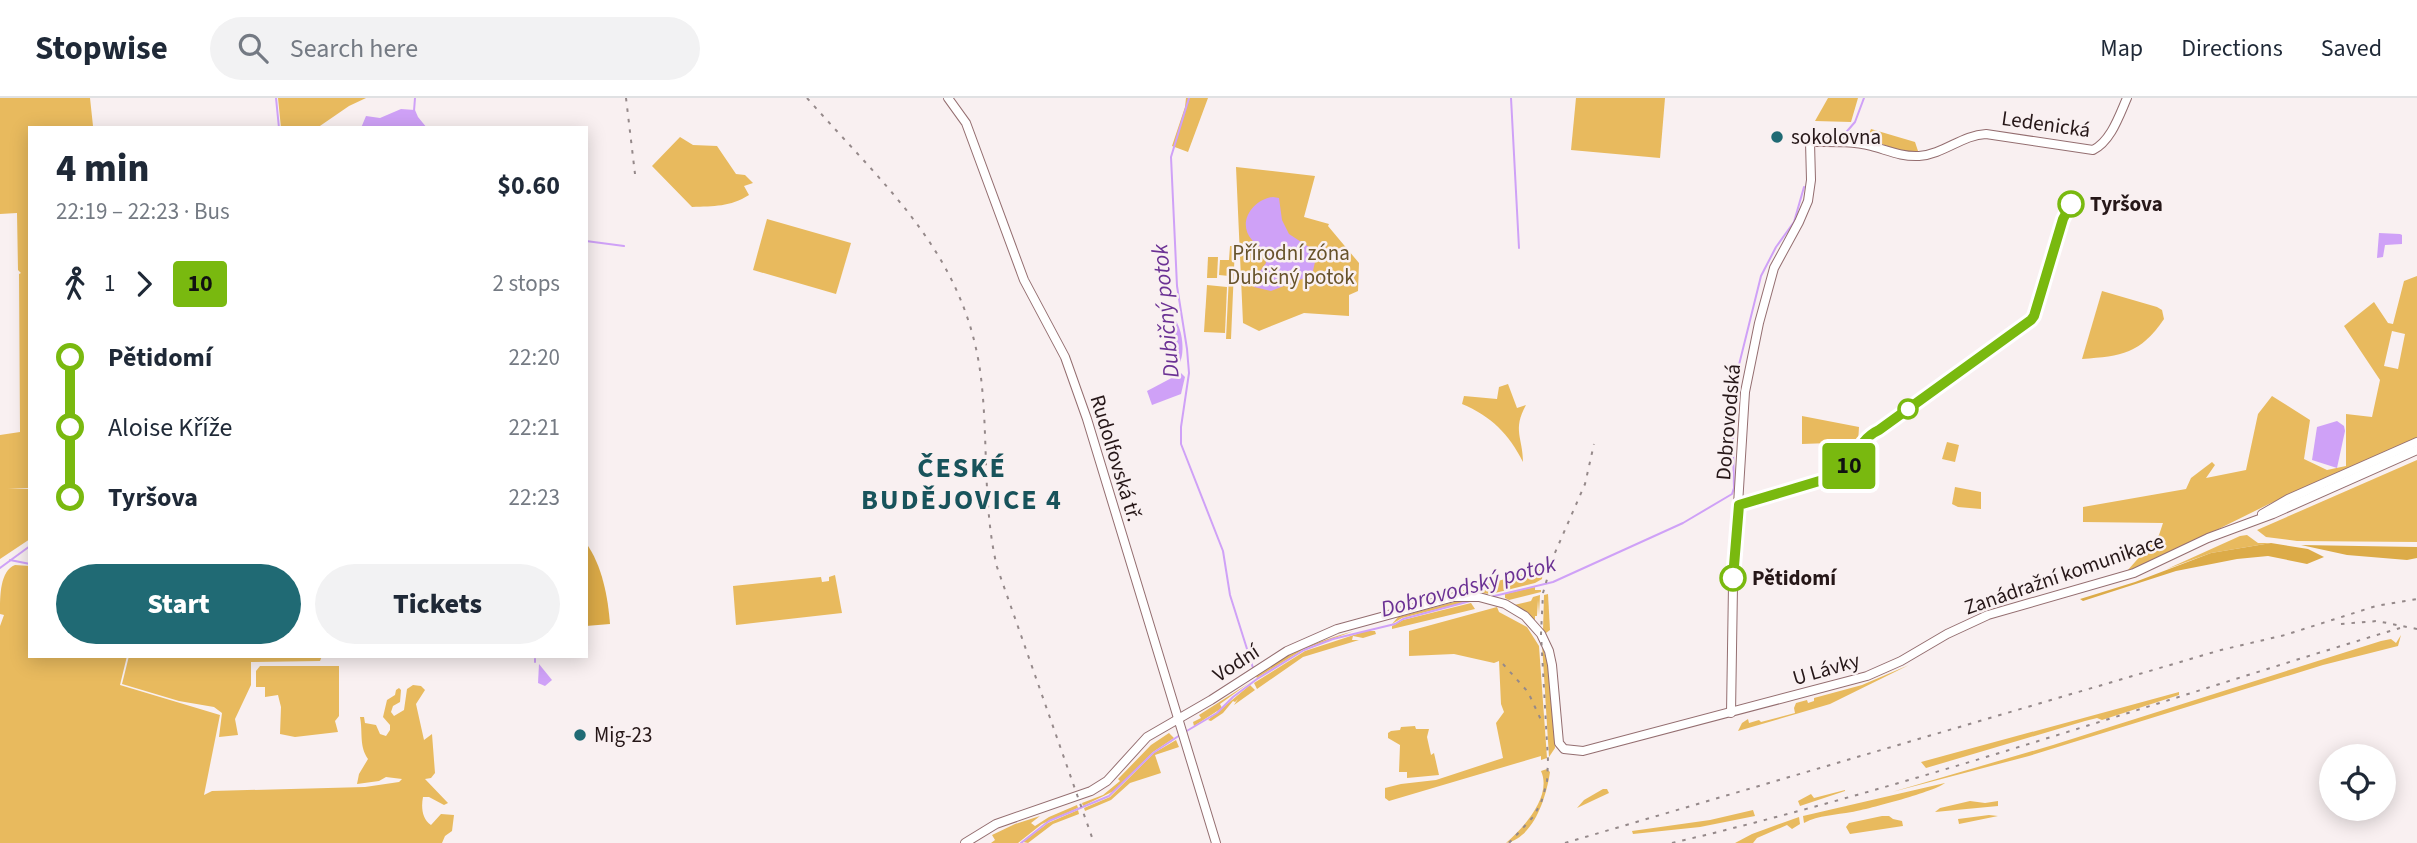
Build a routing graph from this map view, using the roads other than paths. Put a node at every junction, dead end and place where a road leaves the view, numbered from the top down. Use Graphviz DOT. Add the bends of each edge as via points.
graph roads {
  1 [pos="2127,98"];
  2 [pos="949,99"];
  3 [pos="1810,142"];
  4 [pos="2417,442"];
  5 [pos="2417,450"];
  6 [pos="2254,519"];
  7 [pos="1925,646"];
  8 [pos="1731,712"];
  9 [pos="1181,727"];
  10 [pos="965,843"];
  11 [pos="1216,843"];
  1 -- 3 [label="main road, Ledenická" via="2108,136 2093,150 1986,134 1919,156 1869,145"];
  2 -- 9 [label="main road, Rudolfovská tř." via="966,123 1024,280 1065,357"];
  3 -- 8 [label="main road, Dobrovodská" via="1808,201 1774,268 1745,392 1732,585"];
  4 -- 6 [label="main road, Zanádražní komunikace" via="2288,499"];
  5 -- 6 [label="main road, Zanádražní komunikace"];
  6 -- 7 [label="main road, Zanádražní komunikace" via="2134,573 1988,615"];
  7 -- 8 [label="main road, U Lávky" via="1867,676"];
  8 -- 9 [label="main road, Vodní" via="1583,751 1564,749 1556,731 1553,673 1545,640 1525,616 1500,602 1454,597 1337,629 1295,647 1249,674"];
  9 -- 10 [label="main road, Vodní" via="1147,737 1107,781 1091,791 996,824"];
  9 -- 11 [label="main road, Rudolfovská tř."];
}
